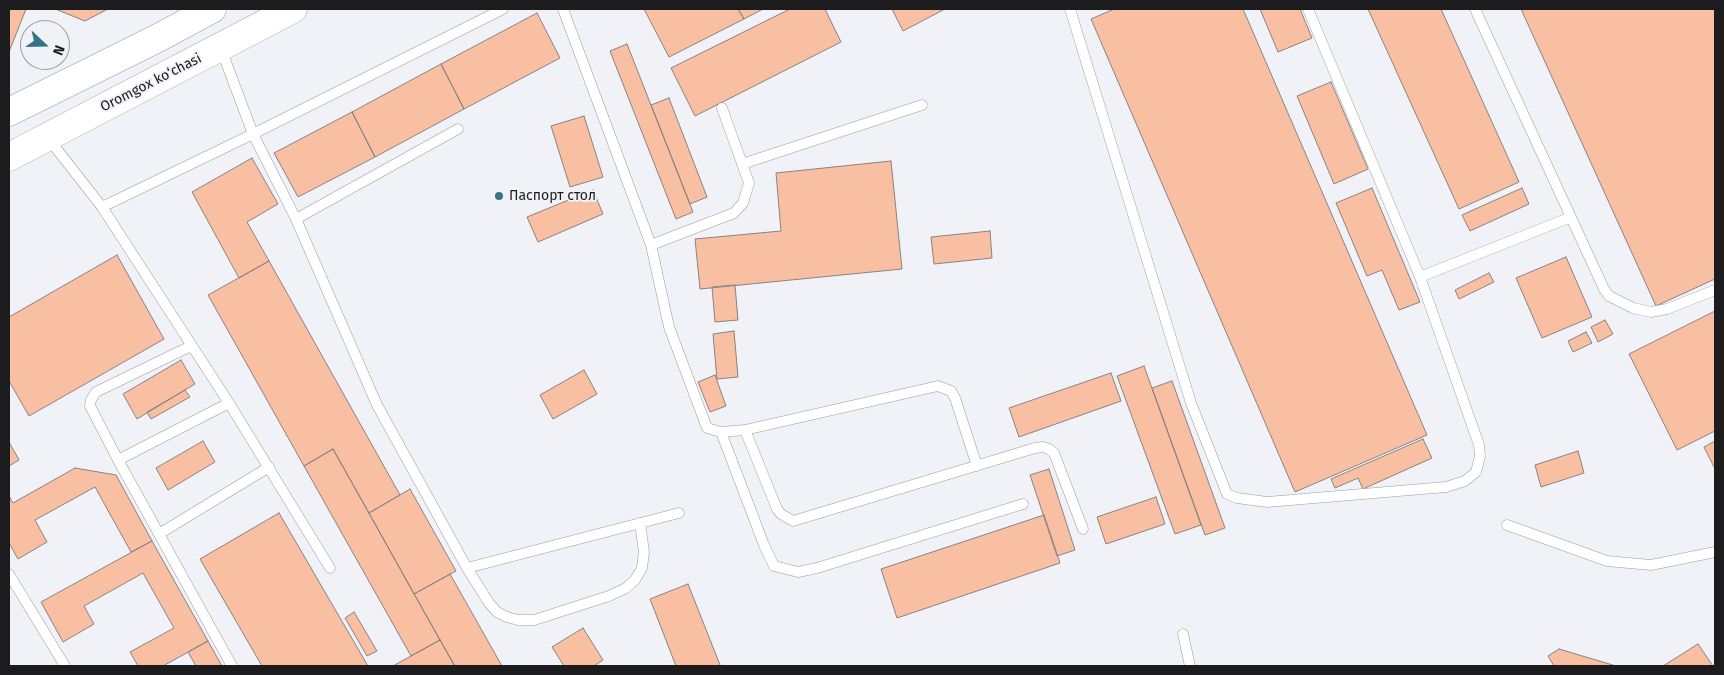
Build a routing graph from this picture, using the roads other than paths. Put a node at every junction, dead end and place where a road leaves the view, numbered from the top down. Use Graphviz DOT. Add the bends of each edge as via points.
graph roads {
  1 [pos="212,9"];
  2 [pos="293,9"];
  3 [pos="503,9"];
  4 [pos="563,9"];
  5 [pos="1070,9"];
  6 [pos="1308,9"];
  7 [pos="1474,9"];
  8 [pos="220,47"];
  9 [pos="922,105"];
  10 [pos="722,108"];
  11 [pos="9,112"];
  12 [pos="458,129"];
  13 [pos="253,134"];
  14 [pos="48,137"];
  15 [pos="9,157"];
  16 [pos="742,164"];
  17 [pos="102,207"];
  18 [pos="1571,217"];
  19 [pos="296,219"];
  20 [pos="651,245"];
  21 [pos="1420,277"];
  22 [pos="1715,290"];
  23 [pos="191,346"];
  24 [pos="228,403"];
  25 [pos="745,430"];
  26 [pos="721,432"];
  27 [pos="118,460"];
  28 [pos="977,466"];
  29 [pos="269,467"];
  30 [pos="1023,504"];
  31 [pos="679,513"];
  32 [pos="640,523"];
  33 [pos="1508,525"];
  34 [pos="1083,529"];
  35 [pos="159,534"];
  36 [pos="1715,552"];
  37 [pos="330,568"];
  38 [pos="467,568"];
  39 [pos="9,574"];
  40 [pos="1183,634"];
  41 [pos="65,666"];
  42 [pos="232,666"];
  43 [pos="1190,666"];
  1 -- 11 [label="main road"];
  2 -- 8 [label="main road, Oromgox ko‘chasi"];
  3 -- 13 [label="lane"];
  4 -- 20 [label="lane"];
  5 -- 21 [label="lane" via="1191,403 1227,494 1267,502 1426,488 1465,481 1476,472 1479,445"];
  6 -- 21 [label="lane"];
  7 -- 18 [label="lane"];
  8 -- 13 [label="lane"];
  8 -- 14 [label="main road, Oromgox ko‘chasi"];
  9 -- 16 [label="lane"];
  10 -- 16 [label="lane"];
  12 -- 19 [label="lane"];
  13 -- 17 [label="lane"];
  13 -- 19 [label="lane"];
  14 -- 15 [label="main road, Oromgox ko‘chasi"];
  14 -- 17 [label="lane"];
  16 -- 20 [label="lane" via="748,189 744,203 734,213"];
  17 -- 23 [label="lane"];
  18 -- 21 [label="lane"];
  18 -- 22 [label="lane" via="1604,289 1619,302 1651,312"];
  19 -- 38 [label="lane" via="376,405"];
  20 -- 26 [label="lane" via="670,327 707,428"];
  23 -- 24 [label="lane"];
  23 -- 27 [label="lane" via="96,392 90,406"];
  24 -- 27 [label="lane"];
  24 -- 29 [label="lane"];
  25 -- 26 [label="lane"];
  25 -- 28 [label="lane" via="938,386 951,391 955,398"];
  25 -- 28 [label="lane" via="777,509 793,521"];
  26 -- 30 [label="lane" via="764,545 774,566 784,569 798,572 817,568"];
  27 -- 35 [label="lane"];
  28 -- 34 [label="lane" via="1035,448 1050,449"];
  29 -- 35 [label="lane"];
  29 -- 37 [label="lane"];
  31 -- 32 [label="lane"];
  32 -- 38 [label="lane"];
  32 -- 38 [label="lane" via="644,552 642,568 635,580 610,596 534,620 518,620 497,612"];
  33 -- 36 [label="lane" via="1606,561 1651,565"];
  35 -- 42 [label="lane"];
  39 -- 41 [label="lane"];
  40 -- 43 [label="lane"];
}
